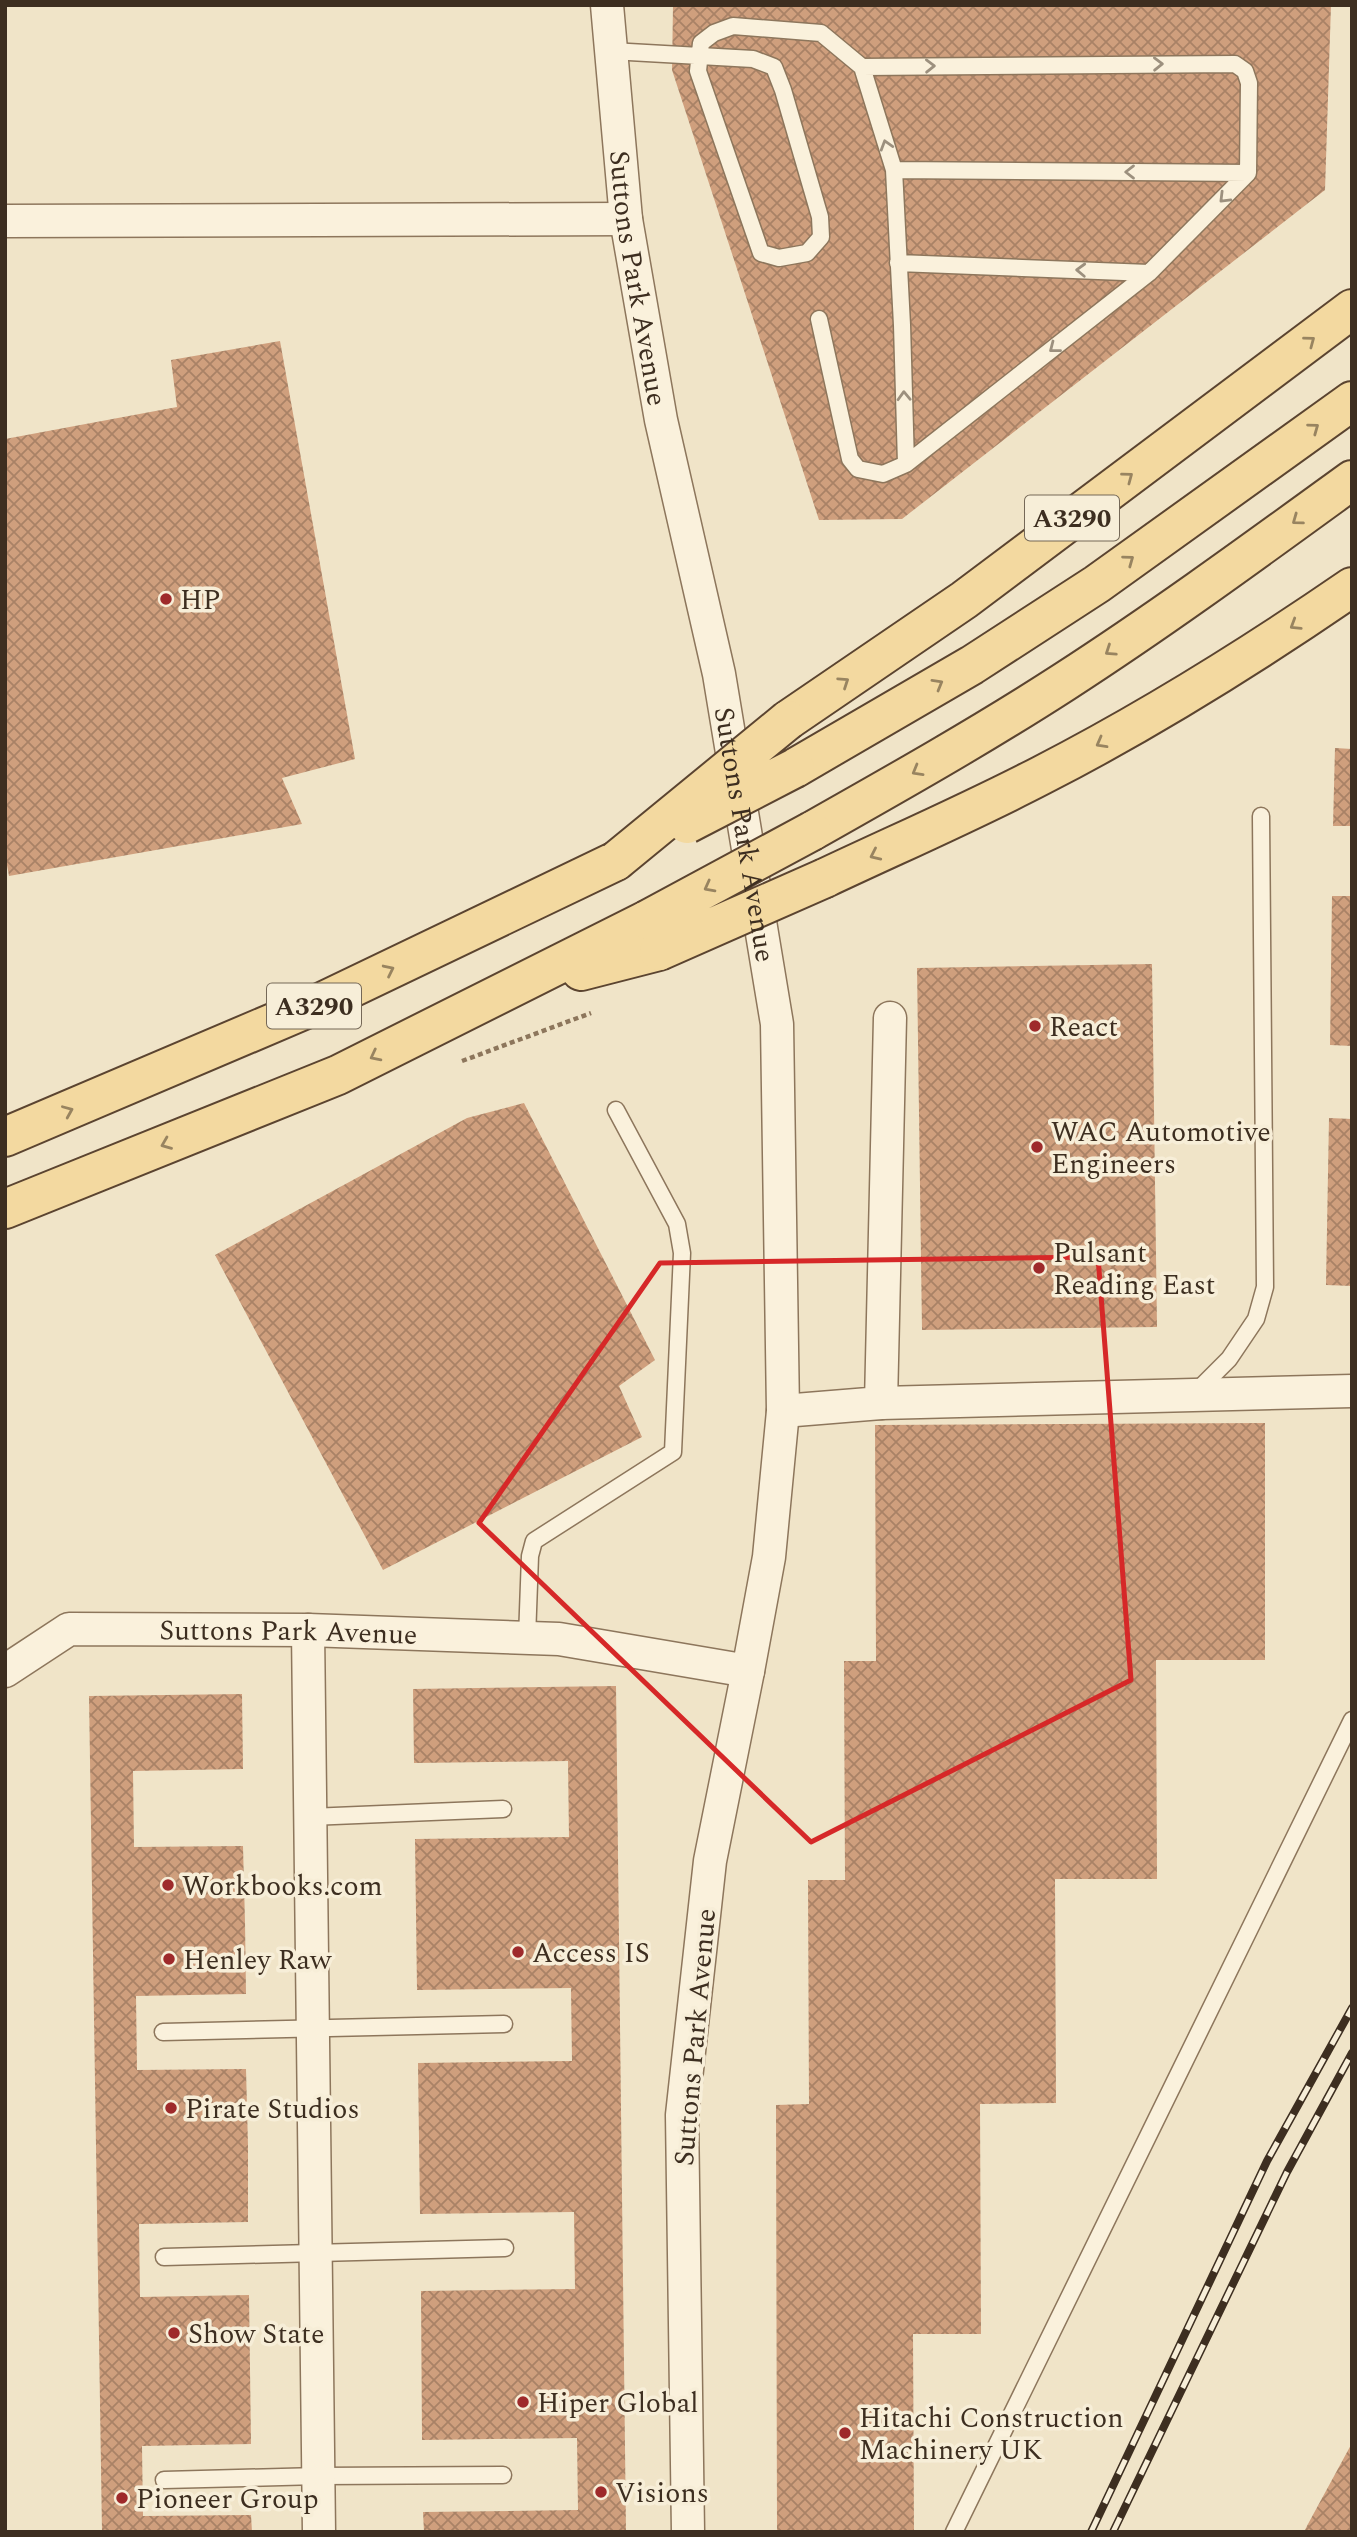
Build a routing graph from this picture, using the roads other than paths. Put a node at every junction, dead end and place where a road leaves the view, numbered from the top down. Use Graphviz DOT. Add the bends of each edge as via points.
graph roads {
  1 [pos="607,5"];
  2 [pos="611,51"];
  3 [pos="862,67"];
  4 [pos="894,170"];
  5 [pos="1248,173"];
  6 [pos="626,219"];
  7 [pos="5,221"];
  8 [pos="898,263"];
  9 [pos="1149,273"];
  10 [pos="1352,309"];
  11 [pos="819,319"];
  12 [pos="1352,401"];
  13 [pos="906,464"];
  14 [pos="1352,480"];
  15 [pos="1352,587"];
  16 [pos="1261,816"];
  17 [pos="616,860"];
  18 [pos="653,936"];
  19 [pos="890,1018"];
  20 [pos="616,1110"];
  21 [pos="5,1137"];
  22 [pos="5,1209"];
  23 [pos="1352,1391"];
  24 [pos="1192,1395"];
  25 [pos="881,1404"];
  26 [pos="783,1411"];
  27 [pos="308,1630"];
  28 [pos="527,1638"];
  29 [pos="5,1671"];
  30 [pos="748,1671"];
  31 [pos="1352,1720"];
  32 [pos="503,1809"];
  33 [pos="310,1817"];
  34 [pos="504,2024"];
  35 [pos="313,2028"];
  36 [pos="163,2032"];
  37 [pos="505,2248"];
  38 [pos="316,2252"];
  39 [pos="164,2257"];
  40 [pos="503,2475"];
  41 [pos="319,2476"];
  42 [pos="164,2480"];
  43 [pos="319,2532"];
  44 [pos="688,2532"];
  45 [pos="954,2532"];
  1 -- 2 [label="street, Suttons Park Avenue"];
  2 -- 3 [label="lane" via="688,55 702,56 753,59 774,67 820,217 821,237 807,253 779,258 761,253 698,71 699,62 700,52 701,43 733,26 821,33"];
  2 -- 6 [label="street, Suttons Park Avenue"];
  4 -- 3 [label="lane, one-way"];
  3 -- 5 [label="lane, one-way" via="1235,64 1245,71 1249,83"];
  5 -- 4 [label="lane, one-way"];
  4 -- 8 [label="lane"];
  5 -- 9 [label="lane, one-way"];
  6 -- 7 [label="street"];
  6 -- 26 [label="street, Suttons Park Avenue" via="661,420 719,674 776,1024"];
  9 -- 8 [label="lane, one-way"];
  13 -- 8 [label="lane, one-way"];
  9 -- 13 [label="lane, one-way"];
  17 -- 10 [label="main road, A3290, one-way, bridge" via="788,720 964,600"];
  11 -- 13 [label="lane" via="850,460 858,469 883,474"];
  17 -- 12 [label="main road, A3290, one-way, bridge" via="794,768 972,665 1097,584"];
  14 -- 18 [label="main road, A3290, one-way, bridge" via="1064,682 813,831"];
  15 -- 18 [label="main road, A3290, one-way, bridge" via="1111,738 1041,776 825,878"];
  16 -- 24 [label="lane" via="1265,1287 1255,1319 1229,1359"];
  21 -- 17 [label="main road, A3290, one-way" via="320,1003"];
  18 -- 22 [label="main road, A3290, one-way" via="501,992 338,1075"];
  19 -- 25 [label="street"];
  20 -- 28 [label="lane" via="677,1224 681,1253 673,1452 534,1541"];
  23 -- 24 [label="street"];
  24 -- 25 [label="street"];
  25 -- 26 [label="street"];
  26 -- 30 [label="street, Suttons Park Avenue" via="769,1557"];
  27 -- 28 [label="street, Suttons Park Avenue"];
  27 -- 29 [label="street, Suttons Park Avenue" via="69,1629"];
  27 -- 33 [label="street"];
  28 -- 30 [label="street, Suttons Park Avenue" via="559,1639"];
  30 -- 44 [label="street, Suttons Park Avenue" via="710,1861 682,2115"];
  31 -- 45 [label="lane"];
  32 -- 33 [label="lane"];
  33 -- 35 [label="street"];
  34 -- 35 [label="lane"];
  35 -- 36 [label="lane"];
  35 -- 38 [label="street"];
  37 -- 38 [label="lane"];
  38 -- 39 [label="lane"];
  38 -- 41 [label="street"];
  40 -- 41 [label="lane"];
  41 -- 42 [label="lane"];
  41 -- 43 [label="street"];
}
